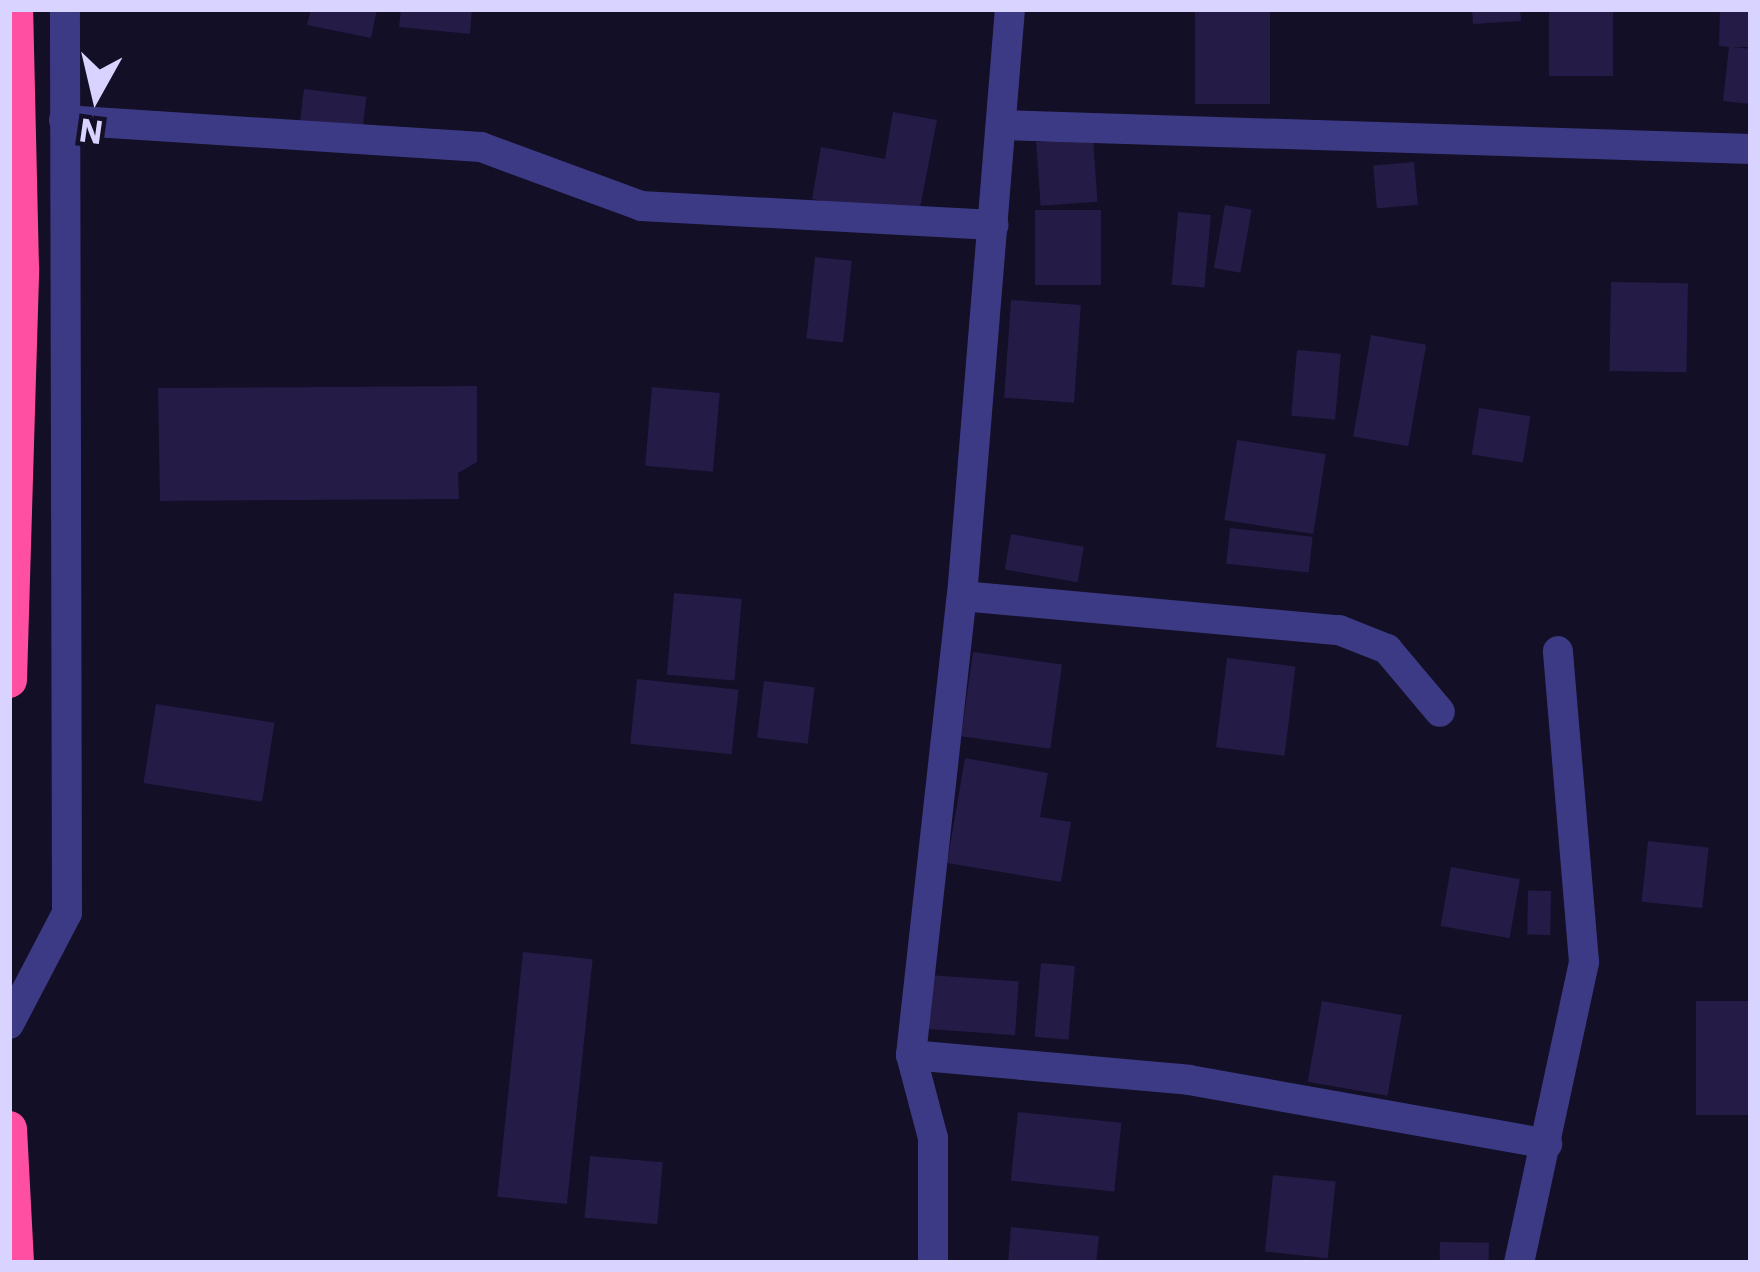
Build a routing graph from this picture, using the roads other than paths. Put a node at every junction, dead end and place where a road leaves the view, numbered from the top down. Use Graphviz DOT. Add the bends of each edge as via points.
graph roads {
  1 [pos="15,9"];
  2 [pos="64,9"];
  3 [pos="1010,9"];
  4 [pos="64,120"];
  5 [pos="1002,125"];
  6 [pos="1751,149"];
  7 [pos="993,224"];
  8 [pos="15,268"];
  9 [pos="962,596"];
  10 [pos="1558,651"];
  11 [pos="9,680"];
  12 [pos="1440,712"];
  13 [pos="9,1024"];
  14 [pos="911,1055"];
  15 [pos="9,1129"];
  16 [pos="1547,1144"];
  17 [pos="16,1263"];
  18 [pos="933,1263"];
  19 [pos="1519,1263"];
  1 -- 8 [label="highway"];
  2 -- 4 [label="street"];
  3 -- 5 [label="street"];
  4 -- 7 [label="street" via="481,147 641,206"];
  4 -- 13 [label="street" via="67,913"];
  5 -- 6 [label="street"];
  5 -- 7 [label="street"];
  7 -- 9 [label="street"];
  8 -- 11 [label="highway"];
  9 -- 12 [label="street" via="1340,631 1388,649"];
  9 -- 14 [label="street"];
  10 -- 16 [label="street" via="1584,962"];
  14 -- 16 [label="street" via="1189,1079"];
  14 -- 18 [label="street" via="933,1138"];
  15 -- 17 [label="highway"];
  16 -- 19 [label="street"];
}
